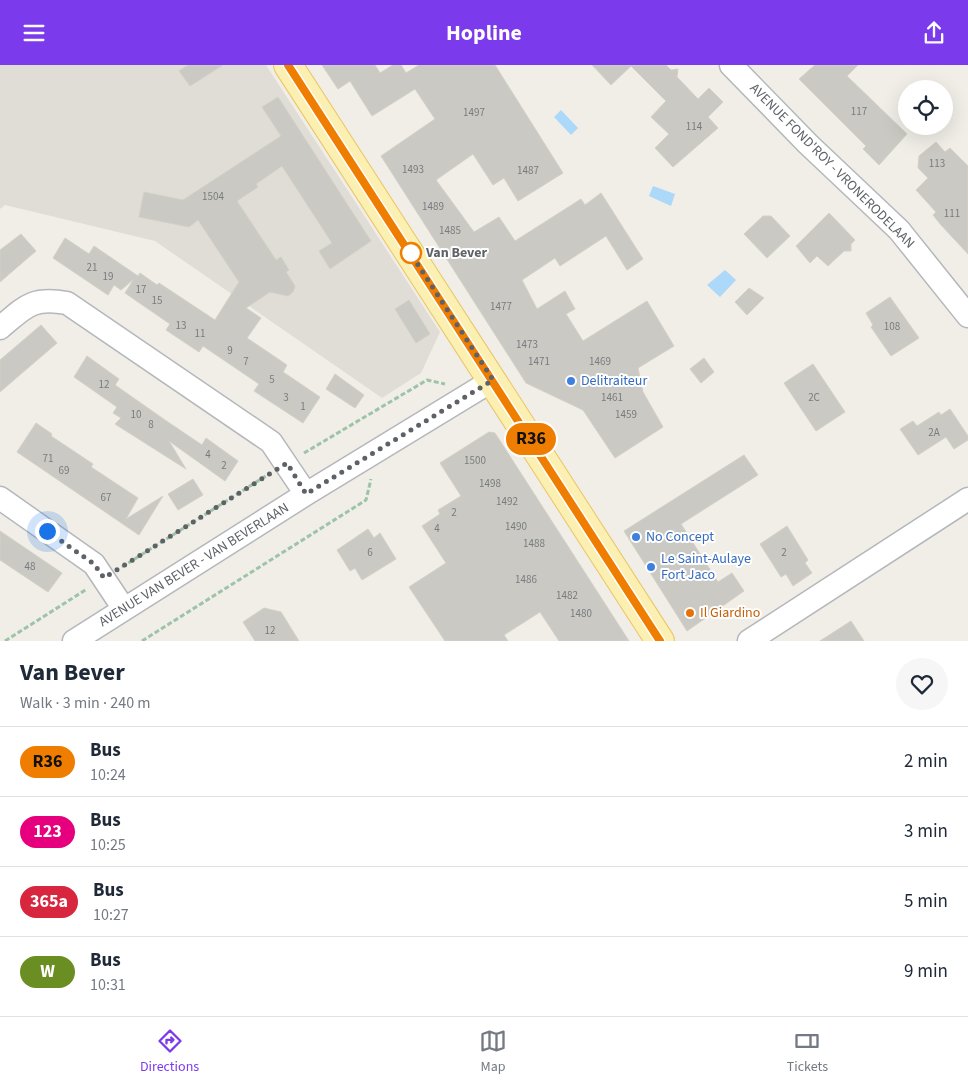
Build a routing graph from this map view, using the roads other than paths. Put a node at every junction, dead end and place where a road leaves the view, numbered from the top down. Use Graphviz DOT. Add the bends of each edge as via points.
graph roads {
  1 [pos="288,65"];
  2 [pos="731,65"];
  3 [pos="968,316"];
  4 [pos="0,328"];
  5 [pos="493,380"];
  6 [pos="306,494"];
  7 [pos="0,499"];
  8 [pos="968,499"];
  9 [pos="124,609"];
  10 [pos="74,641"];
  11 [pos="660,641"];
  12 [pos="750,641"];
  1 -- 5 [label="main road"];
  2 -- 3 [label="street, AVENUE FOND'ROY - VRONERODELAAN" via="898,230"];
  4 -- 6 [label="street" via="23,309 45,299 67,303 271,441"];
  5 -- 6 [label="street, AVENUE VAN BEVER - VAN BEVERLAAN"];
  5 -- 11 [label="main road"];
  6 -- 9 [label="street, AVENUE VAN BEVER - VAN BEVERLAAN"];
  7 -- 9 [label="street" via="94,564"];
  8 -- 12 [label="street"];
  9 -- 10 [label="street, AVENUE VAN BEVER - VAN BEVERLAAN"];
}
